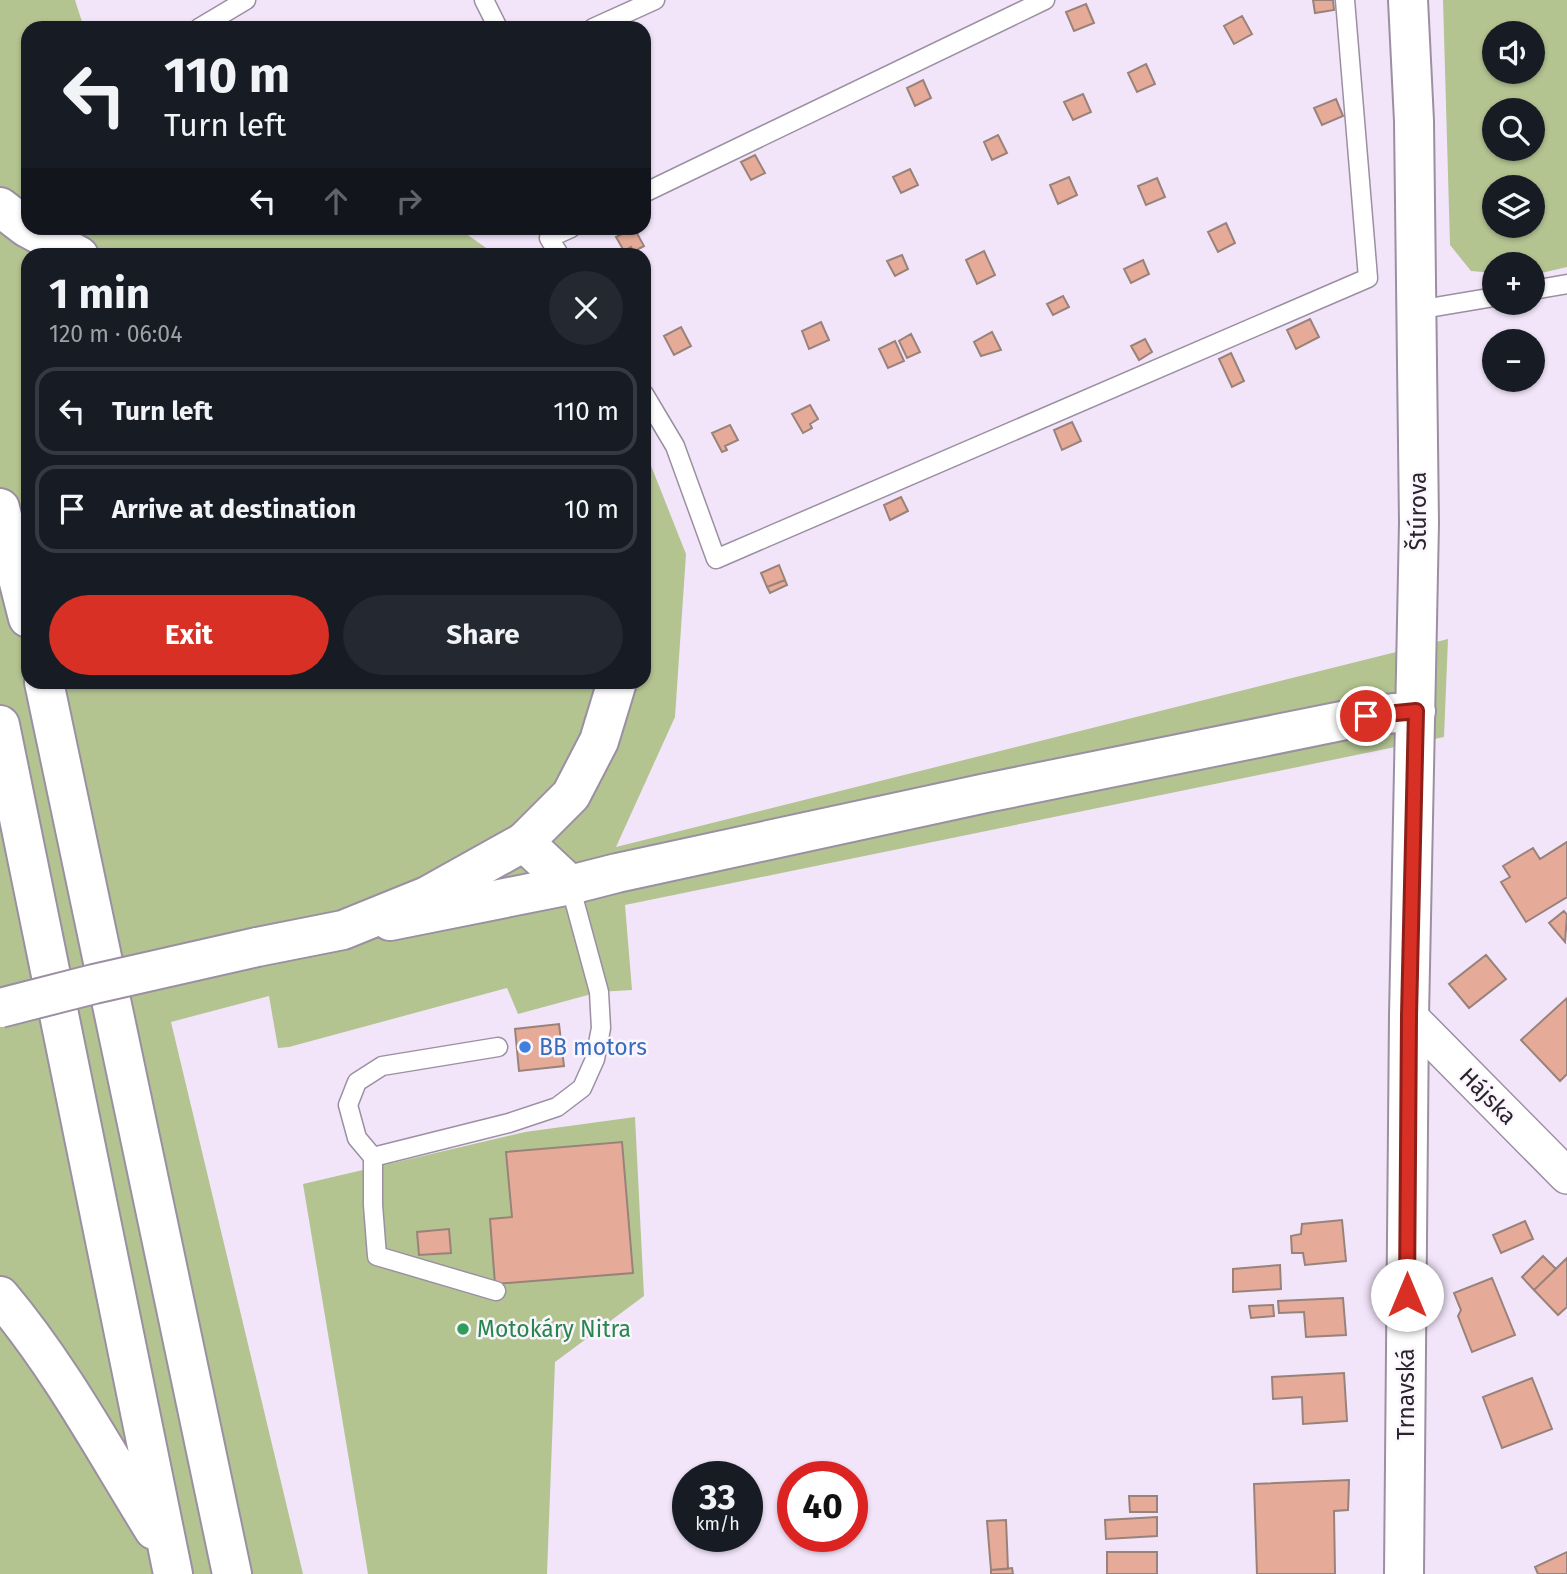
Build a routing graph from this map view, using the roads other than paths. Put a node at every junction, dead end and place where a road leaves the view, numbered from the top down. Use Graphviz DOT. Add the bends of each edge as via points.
graph roads {
  1 [pos="246,0"];
  2 [pos="484,0"];
  3 [pos="655,0"];
  4 [pos="1045,0"];
  5 [pos="1345,0"];
  6 [pos="1408,0"];
  7 [pos="211,21"];
  8 [pos="494,21"];
  9 [pos="608,21"];
  10 [pos="651,190"];
  11 [pos="0,207"];
  12 [pos="21,223"];
  13 [pos="41,235"];
  14 [pos="556,235"];
  15 [pos="64,248"];
  16 [pos="555,248"];
  17 [pos="1567,284"];
  18 [pos="1545,288"];
  19 [pos="1482,299"];
  20 [pos="1417,310"];
  21 [pos="651,406"];
  22 [pos="0,508"];
  23 [pos="21,590"];
  24 [pos="45,689"];
  25 [pos="593,689"];
  26 [pos="615,689"];
  27 [pos="1416,711"];
  28 [pos="0,724"];
  29 [pos="524,842"];
  30 [pos="570,885"];
  31 [pos="343,930"];
  32 [pos="0,1008"];
  33 [pos="1409,1016"];
  34 [pos="498,1047"];
  35 [pos="373,1157"];
  36 [pos="1567,1176"];
  37 [pos="496,1291"];
  38 [pos="0,1296"];
  39 [pos="170,1563"];
  40 [pos="232,1574"];
  41 [pos="1404,1574"];
  1 -- 7 [label="lane"];
  2 -- 8 [label="lane"];
  3 -- 9 [label="lane"];
  4 -- 10 [label="lane"];
  5 -- 21 [label="lane" via="1368,278 716,559 675,446"];
  6 -- 20 [label="main road, Štúrova"];
  11 -- 12 [label="main road"];
  13 -- 15 [label="main road"];
  14 -- 16 [label="lane" via="549,238"];
  17 -- 18 [label="lane"];
  19 -- 20 [label="lane"];
  20 -- 27 [label="main road, Štúrova"];
  22 -- 23 [label="main road"];
  24 -- 40 [label="main road"];
  25 -- 29 [label="main road" via="579,732"];
  26 -- 29 [label="main road" via="599,741 571,795"];
  27 -- 30 [label="main road" via="1366,716 1040,782"];
  27 -- 33 [label="main road, Trnavská"];
  28 -- 39 [label="main road"];
  29 -- 30 [label="main road"];
  29 -- 31 [label="main road" via="427,897"];
  30 -- 31 [label="main road"];
  30 -- 35 [label="lane" via="598,992 601,1028 595,1059 582,1088 557,1107 509,1123"];
  31 -- 32 [label="main road, bridge"];
  33 -- 36 [label="street, Hájska"];
  33 -- 41 [label="main road, Trnavská"];
  34 -- 35 [label="lane" via="382,1066 357,1082 348,1105 357,1138"];
  35 -- 37 [label="lane" via="377,1256"];
  38 -- 39 [label="main road" via="71,1394"];
}
